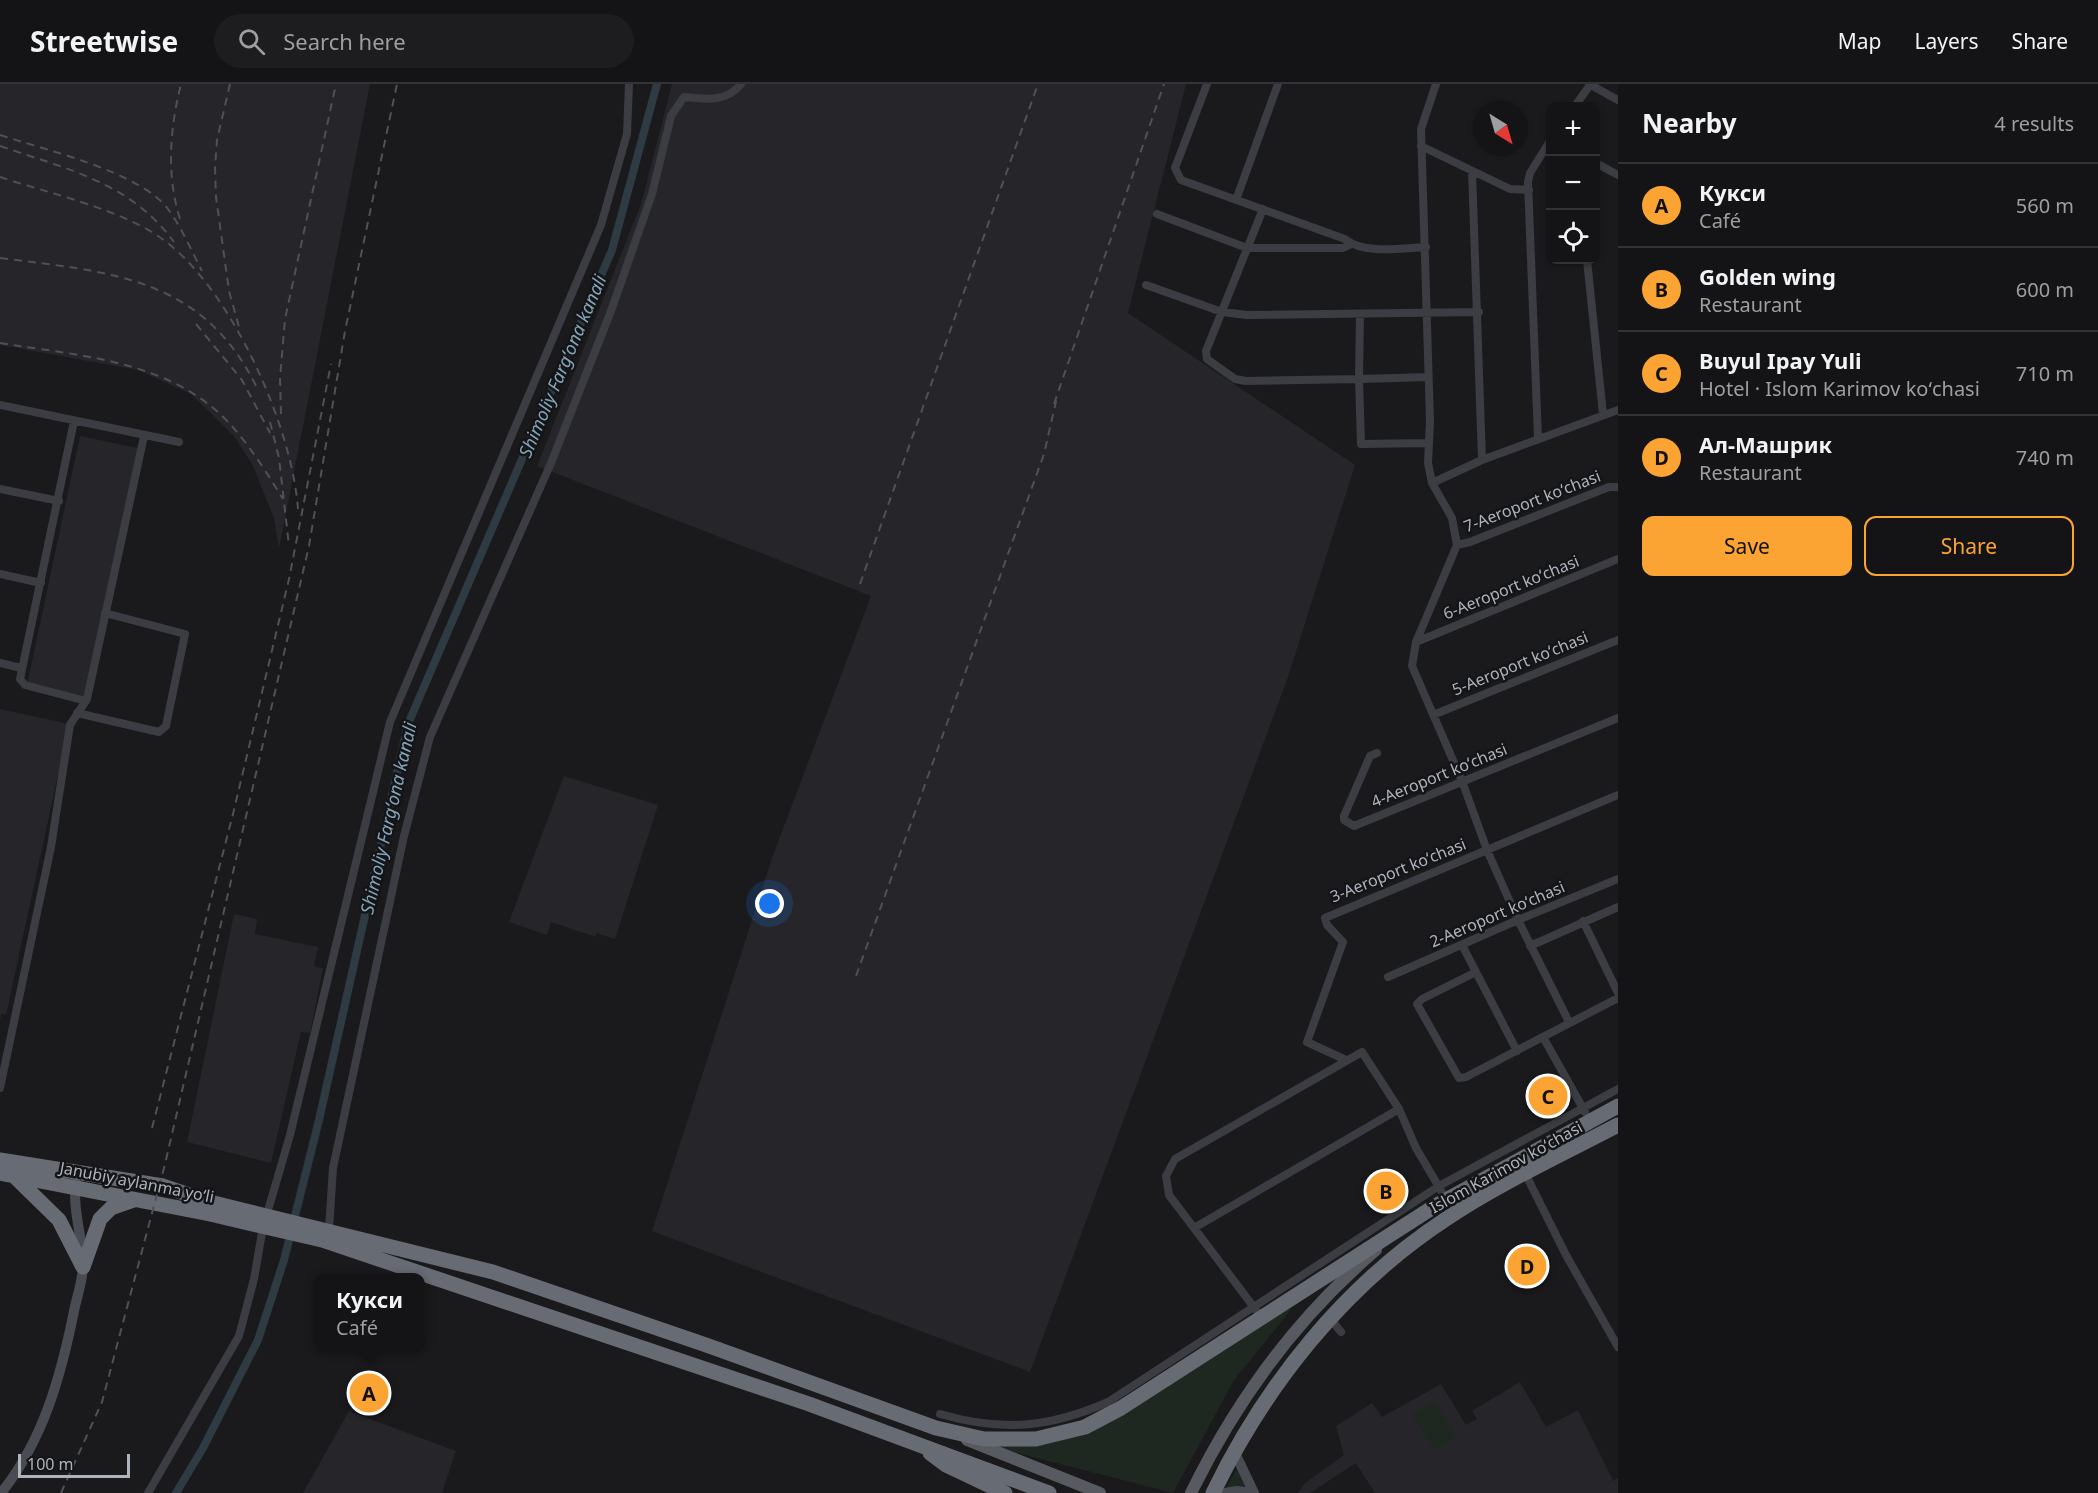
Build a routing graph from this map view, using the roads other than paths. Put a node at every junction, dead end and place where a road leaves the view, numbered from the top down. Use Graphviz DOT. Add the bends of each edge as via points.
graph roads {
  1 [pos="629,84"];
  2 [pos="741,84"];
  3 [pos="1207,84"];
  4 [pos="1278,84"];
  5 [pos="1436,84"];
  6 [pos="1589,84"];
  7 [pos="1618,100"];
  8 [pos="1578,102"];
  9 [pos="1421,146"];
  10 [pos="1546,149"];
  11 [pos="1600,165"];
  12 [pos="1472,171"];
  13 [pos="1618,175"];
  14 [pos="1529,190"];
  15 [pos="1236,200"];
  16 [pos="1263,209"];
  17 [pos="1157,214"];
  18 [pos="1351,244"];
  19 [pos="1426,247"];
  20 [pos="1247,248"];
  21 [pos="1587,264"];
  22 [pos="1146,285"];
  23 [pos="1222,312"];
  24 [pos="1479,312"];
  25 [pos="1427,314"];
  26 [pos="1360,315"];
  27 [pos="1428,377"];
  28 [pos="1359,380"];
  29 [pos="0,405"];
  30 [pos="1618,410"];
  31 [pos="1603,414"];
  32 [pos="74,422"];
  33 [pos="144,436"];
  34 [pos="1538,438"];
  35 [pos="179,442"];
  36 [pos="1428,443"];
  37 [pos="1482,460"];
  38 [pos="1432,483"];
  39 [pos="1618,487"];
  40 [pos="0,489"];
  41 [pos="59,501"];
  42 [pos="1457,545"];
  43 [pos="1618,559"];
  44 [pos="0,574"];
  45 [pos="41,583"];
  46 [pos="105,613"];
  47 [pos="1618,640"];
  48 [pos="1416,642"];
  49 [pos="0,663"];
  50 [pos="21,668"];
  51 [pos="86,701"];
  52 [pos="77,713"];
  53 [pos="1433,715"];
  54 [pos="1618,718"];
  55 [pos="1377,753"];
  56 [pos="1462,781"];
  57 [pos="1618,795"];
  58 [pos="1487,850"];
  59 [pos="1618,879"];
  60 [pos="1618,907"];
  61 [pos="1518,920"];
  62 [pos="1583,921"];
  63 [pos="1462,945"];
  64 [pos="1530,946"];
  65 [pos="1476,972"];
  66 [pos="1388,978"];
  67 [pos="1618,993"];
  68 [pos="1618,998"];
  69 [pos="1569,1022"];
  70 [pos="1543,1037"];
  71 [pos="1517,1051"];
  72 [pos="1346,1060"];
  73 [pos="0,1088"];
  74 [pos="1618,1089"];
  75 [pos="1618,1106"];
  76 [pos="1399,1108"];
  77 [pos="1586,1114"];
  78 [pos="1618,1125"];
  79 [pos="0,1160"];
  80 [pos="1521,1167"];
  81 [pos="7,1174"];
  82 [pos="77,1181"];
  83 [pos="1440,1197"];
  84 [pos="134,1200"];
  85 [pos="267,1221"];
  86 [pos="1194,1228"];
  87 [pos="325,1233"];
  88 [pos="83,1267"];
  89 [pos="1258,1312"];
  90 [pos="1330,1318"];
  91 [pos="1341,1332"];
  92 [pos="1618,1347"];
  93 [pos="938,1421"];
  94 [pos="910,1440"];
  95 [pos="1234,1451"];
  96 [pos="1,1493"];
  97 [pos="148,1493"];
  98 [pos="1005,1493"];
  99 [pos="1049,1493"];
  100 [pos="1100,1493"];
  101 [pos="1191,1493"];
  102 [pos="1213,1493"];
  103 [pos="1225,1493"];
  104 [pos="1253,1493"];
  1 -- 85 [label="street" via="627,134 601,225 390,722"];
  2 -- 87 [label="street" via="725,97 684,97 671,116 652,194 607,322 551,463 430,737 404,836 333,1168"];
  3 -- 15 [label="street" via="1175,172 1185,182"];
  4 -- 15 [label="street"];
  5 -- 9 [label="street" via="1424,116"];
  6 -- 7 [label="street"];
  6 -- 8 [label="street"];
  9 -- 12 [label="street"];
  9 -- 19 [label="street"];
  10 -- 14 [label="street" via="1530,173"];
  11 -- 13 [label="street"];
  12 -- 14 [label="street" via="1510,189"];
  12 -- 24 [label="street"];
  14 -- 34 [label="street"];
  15 -- 16 [label="street"];
  16 -- 18 [label="street"];
  16 -- 20 [label="street"];
  17 -- 20 [label="street"];
  18 -- 19 [label="street"];
  18 -- 20 [label="street" via="1343,248"];
  19 -- 25 [label="street"];
  20 -- 23 [label="street"];
  21 -- 31 [label="street"];
  22 -- 23 [label="street"];
  23 -- 26 [label="street"];
  23 -- 28 [label="street" via="1205,355 1210,363 1235,379"];
  24 -- 25 [label="street"];
  24 -- 37 [label="street"];
  25 -- 26 [label="street"];
  25 -- 27 [label="street"];
  26 -- 28 [label="street"];
  27 -- 28 [label="street"];
  27 -- 36 [label="street"];
  28 -- 36 [label="street" via="1361,444"];
  29 -- 32 [label="street"];
  30 -- 31 [label="street"];
  31 -- 34 [label="street"];
  32 -- 33 [label="street"];
  32 -- 41 [label="street"];
  33 -- 35 [label="street"];
  33 -- 46 [label="street"];
  34 -- 37 [label="street"];
  36 -- 38 [label="street"];
  37 -- 38 [label="street"];
  38 -- 42 [label="street" via="1452,518"];
  39 -- 42 [label="street, 7-Aeroport koʻchasi" via="1609,487"];
  40 -- 41 [label="street"];
  41 -- 45 [label="street"];
  42 -- 48 [label="street"];
  43 -- 48 [label="street, 6-Aeroport koʻchasi"];
  44 -- 45 [label="street"];
  45 -- 50 [label="street"];
  46 -- 51 [label="street"];
  46 -- 52 [label="street" via="185,634 166,726 159,732"];
  47 -- 53 [label="street, 5-Aeroport koʻchasi"];
  48 -- 53 [label="street" via="1412,666"];
  49 -- 50 [label="street"];
  50 -- 51 [label="street" via="22,684"];
  51 -- 52 [label="street"];
  52 -- 73 [label="street" via="70,725 51,847"];
  53 -- 56 [label="street"];
  54 -- 56 [label="street, 4-Aeroport koʻchasi"];
  55 -- 56 [label="street, 4-Aeroport koʻchasi" via="1370,756 1344,816 1349,826"];
  56 -- 58 [label="street"];
  57 -- 58 [label="street, 3-Aeroport koʻchasi"];
  58 -- 61 [label="street"];
  58 -- 72 [label="street, 3-Aeroport koʻchasi" via="1325,918 1343,942 1307,1042"];
  59 -- 61 [label="street, 2-Aeroport koʻchasi"];
  60 -- 62 [label="street"];
  61 -- 63 [label="street, 2-Aeroport koʻchasi"];
  61 -- 64 [label="street"];
  62 -- 64 [label="street"];
  62 -- 67 [label="street"];
  63 -- 65 [label="street"];
  63 -- 66 [label="street, 2-Aeroport koʻchasi"];
  64 -- 69 [label="street"];
  65 -- 71 [label="street"];
  65 -- 71 [label="street" via="1422,999 1417,1007 1459,1078"];
  68 -- 69 [label="street"];
  69 -- 70 [label="street"];
  70 -- 71 [label="street"];
  70 -- 77 [label="street"];
  72 -- 76 [label="street" via="1359,1053 1365,1055"];
  72 -- 86 [label="street" via="1175,1159 1168,1170 1166,1187"];
  74 -- 77 [label="street"];
  75 -- 77 [label="highway, Islom Karimov koʻchasi"];
  76 -- 83 [label="street"];
  76 -- 86 [label="street"];
  77 -- 80 [label="highway, Islom Karimov koʻchasi"];
  77 -- 83 [label="street"];
  78 -- 80 [label="highway, Islom Karimov koʻchasi"];
  79 -- 82 [label="highway, Janubiy aylanma yoʻli"];
  80 -- 83 [label="highway, Islom Karimov koʻchasi"];
  80 -- 90 [label="highway, Islom Karimov koʻchasi" via="1388,1262"];
  80 -- 92 [label="street"];
  81 -- 82 [label="highway, Janubiy aylanma yoʻli"];
  81 -- 88 [label="highway" via="59,1220"];
  82 -- 84 [label="highway, Janubiy aylanma yoʻli"];
  82 -- 85 [label="highway, Janubiy aylanma yoʻli" via="163,1186"];
  82 -- 88 [label="main road"];
  83 -- 89 [label="highway"];
  83 -- 101 [label="main road, Islom Karimov koʻchasi" via="1350,1273 1290,1335 1238,1406"];
  84 -- 85 [label="highway, Janubiy aylanma yoʻli"];
  84 -- 88 [label="highway" via="111,1208 100,1219"];
  85 -- 87 [label="highway"];
  85 -- 97 [label="street" via="239,1336"];
  86 -- 89 [label="street"];
  87 -- 93 [label="highway" via="493,1272"];
  87 -- 94 [label="highway"];
  88 -- 96 [label="main road" via="68,1345 52,1400 33,1444"];
  89 -- 93 [label="highway" via="1120,1408 1085,1427 1036,1439 984,1439"];
  90 -- 91 [label="street"];
  90 -- 95 [label="highway, Islom Karimov koʻchasi" via="1277,1384"];
  93 -- 100 [label="main road"];
  94 -- 98 [label="highway" via="946,1465"];
  94 -- 99 [label="highway"];
  95 -- 102 [label="highway, Islom Karimov koʻchasi"];
  95 -- 104 [label="main road"];
  103 -- 104 [label="main road"];
}
